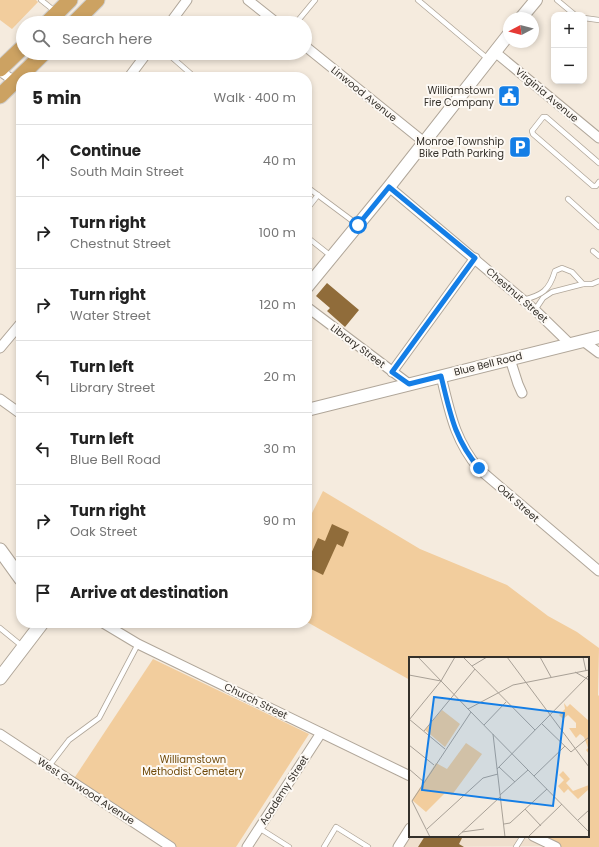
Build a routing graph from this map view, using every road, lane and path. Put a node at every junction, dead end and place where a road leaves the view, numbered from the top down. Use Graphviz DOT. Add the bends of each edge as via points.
graph roads {
  1 [pos="41,0"];
  2 [pos="70,0"];
  3 [pos="97,0"];
  4 [pos="187,0"];
  5 [pos="248,0"];
  6 [pos="315,0"];
  7 [pos="418,0"];
  8 [pos="536,0"];
  9 [pos="557,0"];
  10 [pos="526,12"];
  11 [pos="571,12"];
  12 [pos="51,16"];
  13 [pos="54,16"];
  14 [pos="81,16"];
  15 [pos="175,16"];
  16 [pos="268,16"];
  17 [pos="302,16"];
  18 [pos="587,18"];
  19 [pos="599,20"];
  20 [pos="503,42"];
  21 [pos="312,52"];
  22 [pos="16,54"];
  23 [pos="492,56"];
  24 [pos="38,60"];
  25 [pos="141,60"];
  26 [pos="174,60"];
  27 [pos="0,70"];
  28 [pos="28,72"];
  29 [pos="132,72"];
  30 [pos="189,72"];
  31 [pos="16,82"];
  32 [pos="16,85"];
  33 [pos="0,96"];
  34 [pos="599,138"];
  35 [pos="424,142"];
  36 [pos="599,163"];
  37 [pos="599,182"];
  38 [pos="389,187"];
  39 [pos="312,191"];
  40 [pos="318,195"];
  41 [pos="568,199"];
  42 [pos="312,203"];
  43 [pos="358,225"];
  44 [pos="599,227"];
  45 [pos="312,241"];
  46 [pos="593,251"];
  47 [pos="599,256"];
  48 [pos="332,257"];
  49 [pos="475,258"];
  50 [pos="312,281"];
  51 [pos="599,281"];
  52 [pos="583,284"];
  53 [pos="523,300"];
  54 [pos="535,310"];
  55 [pos="312,311"];
  56 [pos="16,329"];
  57 [pos="599,337"];
  58 [pos="583,341"];
  59 [pos="570,344"];
  60 [pos="0,348"];
  61 [pos="599,353"];
  62 [pos="510,359"];
  63 [pos="392,372"];
  64 [pos="441,376"];
  65 [pos="409,384"];
  66 [pos="522,393"];
  67 [pos="0,399"];
  68 [pos="312,409"];
  69 [pos="16,410"];
  70 [pos="0,550"];
  71 [pos="599,571"];
  72 [pos="16,572"];
  73 [pos="0,628"];
  74 [pos="38,628"];
  75 [pos="111,628"];
  76 [pos="138,644"];
  77 [pos="23,647"];
  78 [pos="0,678"];
  79 [pos="321,733"];
  80 [pos="0,734"];
  81 [pos="49,766"];
  82 [pos="409,776"];
  83 [pos="259,828"];
  84 [pos="409,830"];
  85 [pos="522,837"];
  86 [pos="536,837"];
  87 [pos="546,845"];
  88 [pos="326,846"];
  89 [pos="171,847"];
  90 [pos="247,847"];
  91 [pos="289,847"];
  92 [pos="368,847"];
  93 [pos="398,847"];
  94 [pos="516,847"];
  95 [pos="556,847"];
  1 -- 12 [label="lane"];
  2 -- 13 [label="highway"];
  3 -- 14 [label="highway"];
  4 -- 15 [label="street"];
  5 -- 16 [label="street"];
  6 -- 17 [label="lane"];
  7 -- 23 [label="lane"];
  8 -- 10 [label="street"];
  9 -- 11 [label="lane"];
  18 -- 19 [label="lane"];
  20 -- 23 [label="street"];
  21 -- 35 [label="street, Linwood Avenue"];
  22 -- 27 [label="highway"];
  23 -- 34 [label="street, Virginia Avenue"];
  23 -- 35 [label="street"];
  24 -- 28 [label="highway"];
  25 -- 29 [label="street"];
  26 -- 30 [label="lane"];
  27 -- 31 [label="street"];
  32 -- 33 [label="highway"];
  35 -- 38 [label="street"];
  36 -- 37 [label="lane" via="546,117 543,117 532,131 593,186"];
  38 -- 43 [label="street"];
  38 -- 49 [label="street, Chestnut Street"];
  39 -- 40 [label="lane"];
  40 -- 42 [label="lane"];
  40 -- 43 [label="lane"];
  41 -- 44 [label="lane"];
  43 -- 48 [label="street"];
  45 -- 48 [label="lane"];
  46 -- 47 [label="lane"];
  48 -- 50 [label="street"];
  49 -- 53 [label="street, Chestnut Street"];
  49 -- 63 [label="street"];
  51 -- 52 [label="lane"];
  52 -- 53 [label="lane" via="572,272 562,268 554,271 546,291"];
  52 -- 54 [label="lane" via="552,292"];
  53 -- 54 [label="street, Chestnut Street"];
  54 -- 59 [label="street, Chestnut Street"];
  55 -- 63 [label="street, Library Street"];
  56 -- 60 [label="street"];
  57 -- 58 [label="street, Blue Bell Road"];
  58 -- 59 [label="street, Blue Bell Road"];
  58 -- 61 [label="street"];
  59 -- 62 [label="street, Blue Bell Road"];
  62 -- 64 [label="street, Blue Bell Road"];
  62 -- 66 [label="street"];
  63 -- 65 [label="street, Library Street"];
  64 -- 65 [label="street, Blue Bell Road"];
  64 -- 71 [label="street, Oak Street" via="454,426 469,456 479,468"];
  65 -- 68 [label="street, Blue Bell Road"];
  67 -- 69 [label="street"];
  70 -- 72 [label="main road"];
  73 -- 77 [label="lane"];
  74 -- 77 [label="main road"];
  75 -- 76 [label="street, Church Street"];
  76 -- 79 [label="street, Church Street"];
  76 -- 81 [label="lane" via="99,718 69,740"];
  77 -- 78 [label="main road"];
  79 -- 82 [label="street, Church Street"];
  79 -- 83 [label="street, Academy Street"];
  80 -- 81 [label="street, West Garwood Avenue"];
  81 -- 89 [label="street, West Garwood Avenue"];
  83 -- 90 [label="street, Academy Street"];
  83 -- 91 [label="lane"];
  84 -- 93 [label="street"];
  85 -- 94 [label="lane"];
  86 -- 87 [label="street"];
  87 -- 95 [label="street"];
  88 -- 92 [label="lane" via="336,827"];
}
